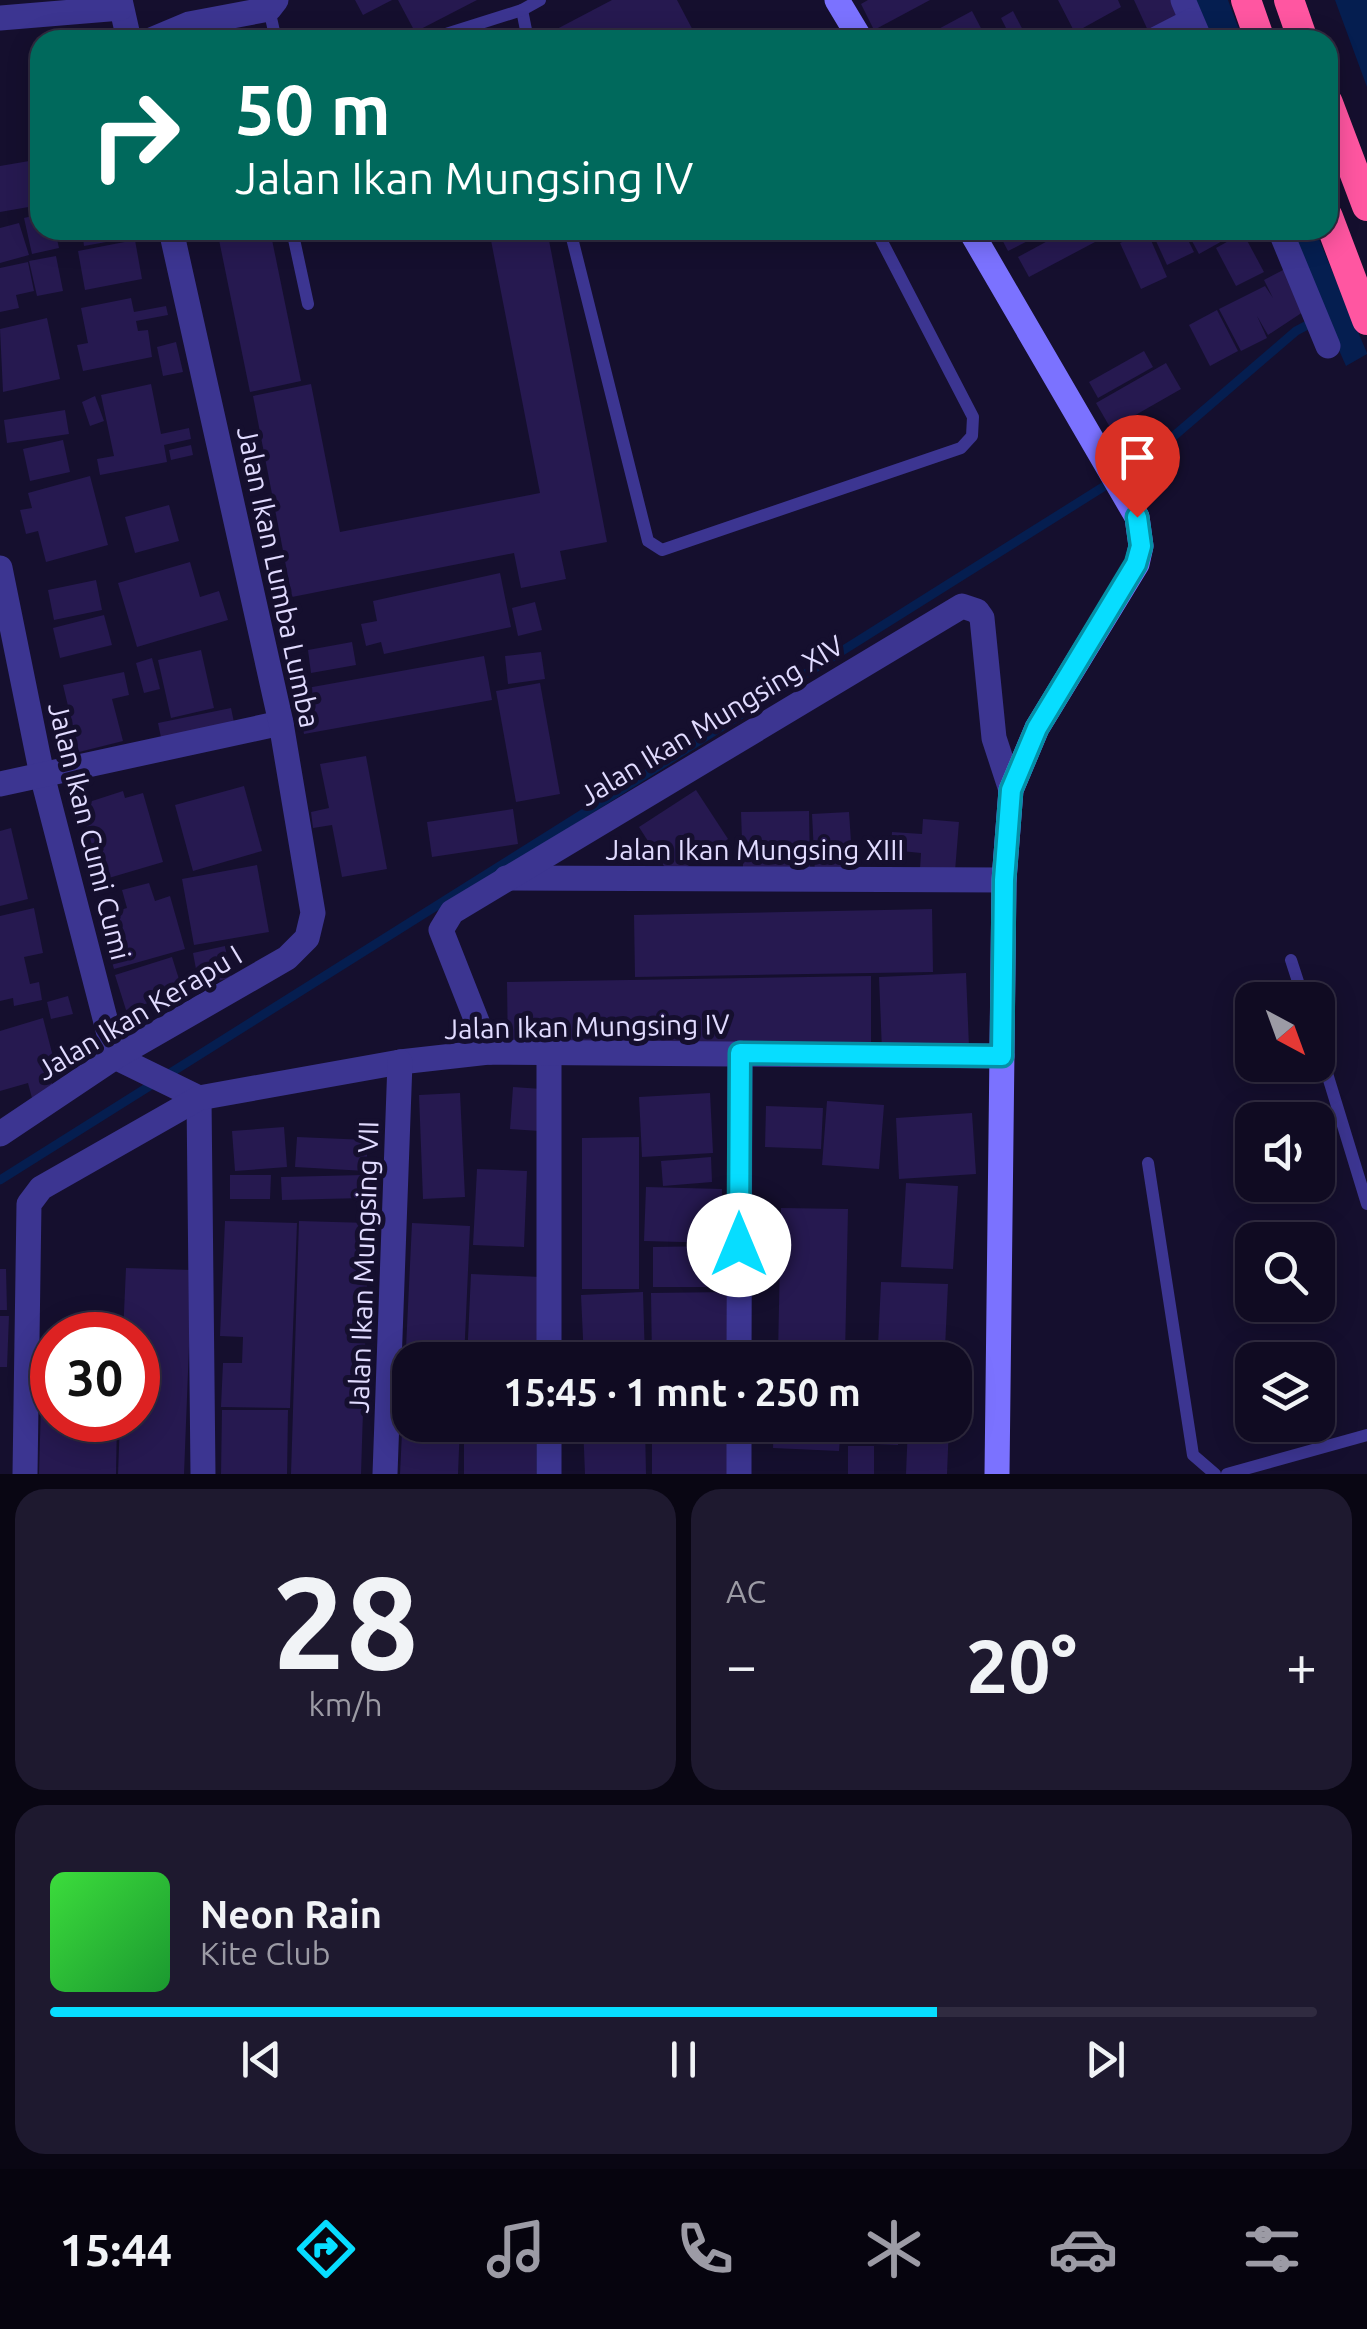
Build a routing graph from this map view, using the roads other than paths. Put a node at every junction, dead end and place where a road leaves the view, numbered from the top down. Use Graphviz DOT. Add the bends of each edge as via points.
graph roads {
  1 [pos="540,0"];
  2 [pos="837,0"];
  3 [pos="1246,0"];
  4 [pos="1289,0"];
  5 [pos="121,4"];
  6 [pos="272,4"];
  7 [pos="522,10"];
  8 [pos="0,18"];
  9 [pos="127,30"];
  10 [pos="175,30"];
  11 [pos="275,30"];
  12 [pos="459,30"];
  13 [pos="526,30"];
  14 [pos="855,30"];
  15 [pos="1256,30"];
  16 [pos="1300,30"];
  17 [pos="1338,129"];
  18 [pos="1367,206"];
  19 [pos="174,240"];
  20 [pos="294,240"];
  21 [pos="573,240"];
  22 [pos="881,240"];
  23 [pos="976,240"];
  24 [pos="1284,240"];
  25 [pos="1337,240"];
  26 [pos="308,304"];
  27 [pos="1367,320"];
  28 [pos="1322,331"];
  29 [pos="0,568"];
  30 [pos="281,723"];
  31 [pos="42,775"];
  32 [pos="0,784"];
  33 [pos="1011,790"];
  34 [pos="506,878"];
  35 [pos="1004,880"];
  36 [pos="307,938"];
  37 [pos="1292,960"];
  38 [pos="1299,982"];
  39 [pos="488,1052"];
  40 [pos="740,1053"];
  41 [pos="549,1055"];
  42 [pos="1002,1056"];
  43 [pos="118,1058"];
  44 [pos="400,1062"];
  45 [pos="1330,1082"];
  46 [pos="197,1097"];
  47 [pos="0,1134"];
  48 [pos="1148,1164"];
  49 [pos="1367,1204"];
  50 [pos="549,1342"];
  51 [pos="739,1342"];
  52 [pos="12,1389"];
  53 [pos="1367,1435"];
  54 [pos="549,1442"];
  55 [pos="739,1442"];
  56 [pos="25,1474"];
  57 [pos="203,1474"];
  58 [pos="385,1474"];
  59 [pos="549,1474"];
  60 [pos="739,1474"];
  61 [pos="997,1474"];
  62 [pos="1215,1474"];
  63 [pos="1227,1474"];
  1 -- 7 [label="lane"];
  2 -- 14 [label="street"];
  3 -- 15 [label="highway"];
  4 -- 16 [label="highway"];
  5 -- 8 [label="street"];
  5 -- 9 [label="street"];
  6 -- 10 [label="street"];
  6 -- 11 [label="lane"];
  7 -- 12 [label="lane"];
  7 -- 13 [label="lane"];
  17 -- 18 [label="highway"];
  19 -- 30 [label="street, Jalan Ikan Lumba Lumba"];
  20 -- 26 [label="lane"];
  21 -- 22 [label="lane" via="648,541 662,550 961,448 972,436 972,417"];
  23 -- 33 [label="street" via="1137,517 1141,546 1037,728"];
  24 -- 28 [label="street"];
  25 -- 27 [label="highway"];
  29 -- 31 [label="street, Jalan Ikan Cumi Cumi"];
  30 -- 31 [label="street"];
  30 -- 36 [label="street, Jalan Ikan Lumba Lumba" via="313,912"];
  31 -- 32 [label="street"];
  31 -- 43 [label="street, Jalan Ikan Cumi Cumi"];
  33 -- 34 [label="street, Jalan Ikan Mungsing XIV" via="994,738 982,618 962,606"];
  33 -- 35 [label="street"];
  34 -- 35 [label="street, Jalan Ikan Mungsing XIII"];
  34 -- 39 [label="street, Jalan Ikan Mungsing XIV" via="452,912 441,930"];
  35 -- 42 [label="street"];
  36 -- 43 [label="street, Jalan Ikan Kerapu I" via="287,958"];
  37 -- 38 [label="lane"];
  39 -- 41 [label="street, Jalan Ikan Mungsing IV"];
  39 -- 44 [label="street, Jalan Ikan Mungsing IV"];
  40 -- 41 [label="street, Jalan Ikan Mungsing IV"];
  40 -- 42 [label="street, Jalan Ikan Mungsing IV"];
  40 -- 51 [label="street"];
  41 -- 50 [label="street"];
  42 -- 61 [label="street"];
  43 -- 46 [label="street"];
  43 -- 47 [label="street, Jalan Ikan Kerapu I"];
  44 -- 46 [label="street, Jalan Ikan Mungsing IV"];
  44 -- 58 [label="street, Jalan Ikan Mungsing VII"];
  45 -- 49 [label="lane"];
  46 -- 52 [label="street, Jalan Ikan Mungsing IV" via="42,1188 29,1204"];
  46 -- 57 [label="street"];
  48 -- 62 [label="lane" via="1193,1455"];
  52 -- 56 [label="street"];
  53 -- 63 [label="lane"];
  54 -- 59 [label="street"];
  55 -- 60 [label="street"];
}
